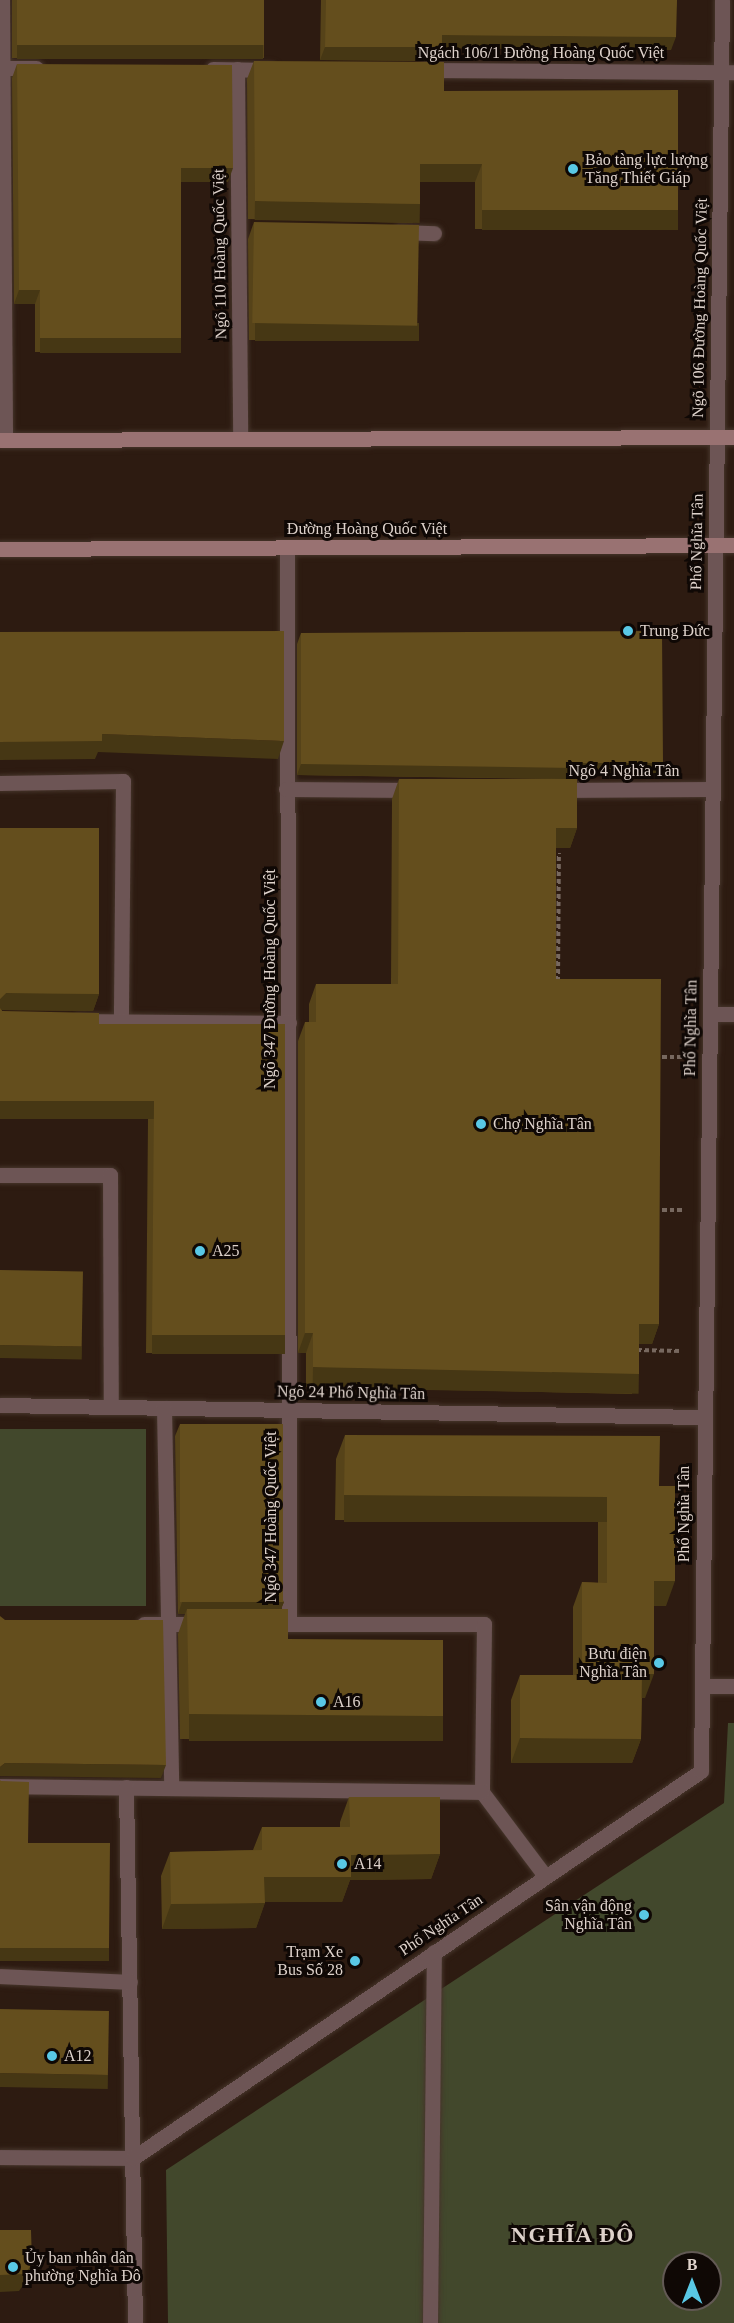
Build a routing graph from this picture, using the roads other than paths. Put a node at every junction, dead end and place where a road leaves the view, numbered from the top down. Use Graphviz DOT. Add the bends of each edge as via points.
graph roads {
  1 [pos="2,0"];
  2 [pos="722,0"];
  3 [pos="1,68"];
  4 [pos="49,68"];
  5 [pos="190,69"];
  6 [pos="237,69"];
  7 [pos="284,70"];
  8 [pos="414,70"];
  9 [pos="728,72"];
  10 [pos="1,218"];
  11 [pos="238,229"];
  12 [pos="261,229"];
  13 [pos="387,231"];
  14 [pos="434,234"];
  15 [pos="717,437"];
  16 [pos="734,437"];
  17 [pos="240,439"];
  18 [pos="3,440"];
  19 [pos="715,545"];
  20 [pos="734,545"];
  21 [pos="287,547"];
  22 [pos="0,549"];
  23 [pos="0,783"];
  24 [pos="286,789"];
  25 [pos="710,789"];
  26 [pos="429,790"];
  27 [pos="544,790"];
  28 [pos="710,1014"];
  29 [pos="734,1014"];
  30 [pos="66,1021"];
  31 [pos="121,1021"];
  32 [pos="288,1023"];
  33 [pos="0,1175"];
  34 [pos="0,1405"];
  35 [pos="111,1407"];
  36 [pos="164,1408"];
  37 [pos="289,1410"];
  38 [pos="702,1417"];
  39 [pos="123,1623"];
  40 [pos="168,1623"];
  41 [pos="223,1624"];
  42 [pos="256,1624"];
  43 [pos="289,1624"];
  44 [pos="702,1686"];
  45 [pos="734,1686"];
  46 [pos="0,1785"];
  47 [pos="126,1787"];
  48 [pos="171,1788"];
  49 [pos="482,1792"];
  50 [pos="544,1876"];
  51 [pos="434,1952"];
  52 [pos="0,1976"];
  53 [pos="130,1982"];
  54 [pos="0,2157"];
  55 [pos="133,2158"];
  56 [pos="135,2323"];
  57 [pos="430,2323"];
  1 -- 3 [label="street"];
  2 -- 9 [label="street, Ngõ 106 Đường Hoàng Quốc Việt"];
  3 -- 4 [label="street"];
  3 -- 10 [label="street"];
  5 -- 6 [label="street"];
  6 -- 7 [label="street"];
  6 -- 11 [label="street, Ngõ 110 Hoàng Quốc Việt"];
  8 -- 9 [label="street, Ngách 106/1 Đường Hoàng Quốc Việt"];
  9 -- 15 [label="street, Ngõ 106 Đường Hoàng Quốc Việt"];
  10 -- 18 [label="street"];
  11 -- 12 [label="street"];
  11 -- 17 [label="street, Ngõ 110 Hoàng Quốc Việt"];
  13 -- 14 [label="street"];
  15 -- 16 [label="main road"];
  15 -- 17 [label="main road"];
  15 -- 19 [label="street, Phố Nghĩa Tân"];
  17 -- 18 [label="main road"];
  19 -- 20 [label="main road, Đường Hoàng Quốc Việt"];
  19 -- 21 [label="main road, Đường Hoàng Quốc Việt"];
  19 -- 25 [label="street, Phố Nghĩa Tân"];
  21 -- 22 [label="main road, Đường Hoàng Quốc Việt"];
  21 -- 24 [label="street, Ngõ 347 Đường Hoàng Quốc Việt"];
  23 -- 31 [label="street" via="123,781"];
  24 -- 26 [label="street"];
  24 -- 32 [label="street, Ngõ 347 Đường Hoàng Quốc Việt"];
  25 -- 27 [label="street, Ngõ 4 Nghĩa Tân"];
  25 -- 28 [label="street, Phố Nghĩa Tân"];
  28 -- 29 [label="street"];
  28 -- 38 [label="street, Phố Nghĩa Tân"];
  30 -- 31 [label="street"];
  31 -- 32 [label="street"];
  32 -- 37 [label="street, Ngõ 347 Đường Hoàng Quốc Việt"];
  33 -- 35 [label="street" via="110,1175"];
  34 -- 35 [label="street, Ngõ 24 Phố Nghĩa Tân"];
  35 -- 36 [label="street, Ngõ 24 Phố Nghĩa Tân"];
  36 -- 37 [label="street, Ngõ 24 Phố Nghĩa Tân"];
  36 -- 40 [label="street"];
  37 -- 38 [label="street, Ngõ 24 Phố Nghĩa Tân"];
  37 -- 43 [label="street, Ngõ 347 Hoàng Quốc Việt"];
  38 -- 44 [label="street, Phố Nghĩa Tân"];
  39 -- 40 [label="street"];
  40 -- 41 [label="street"];
  40 -- 48 [label="street"];
  42 -- 43 [label="street"];
  43 -- 49 [label="street" via="484,1624"];
  44 -- 45 [label="street"];
  44 -- 50 [label="street, Phố Nghĩa Tân" via="701,1771"];
  46 -- 47 [label="street"];
  47 -- 48 [label="street"];
  47 -- 53 [label="street"];
  48 -- 49 [label="street"];
  49 -- 50 [label="street"];
  50 -- 51 [label="street, Phố Nghĩa Tân"];
  51 -- 55 [label="street, Phố Nghĩa Tân"];
  51 -- 57 [label="street"];
  52 -- 53 [label="street"];
  53 -- 55 [label="street"];
  54 -- 55 [label="street"];
  55 -- 56 [label="street"];
}
